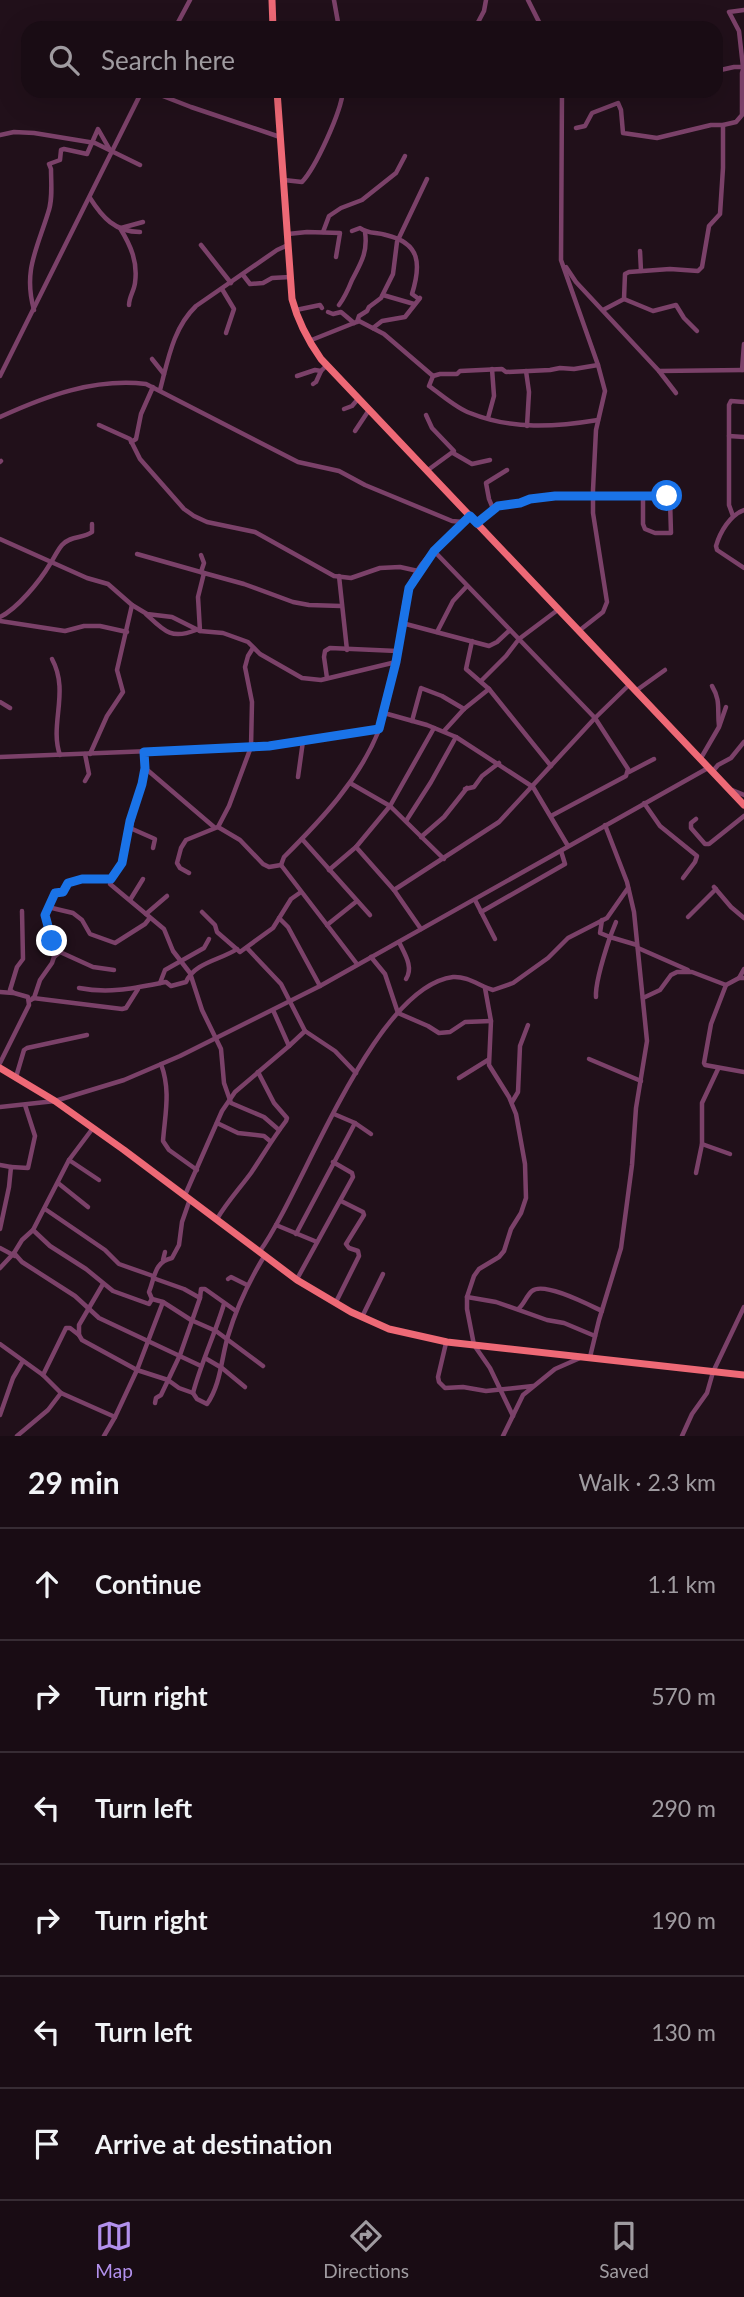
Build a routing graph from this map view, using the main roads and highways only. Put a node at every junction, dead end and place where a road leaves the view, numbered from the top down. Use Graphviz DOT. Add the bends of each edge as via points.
graph roads {
  1 [pos="272,0"];
  2 [pos="273,21"];
  3 [pos="277,98"];
  4 [pos="744,805"];
  5 [pos="0,1065"];
  6 [pos="744,1375"];
  1 -- 2 [label="main road"];
  3 -- 4 [label="main road" via="295,310 324,368 359,399"];
  5 -- 6 [label="main road" via="93,1128 297,1280 389,1329 447,1342"];
}
